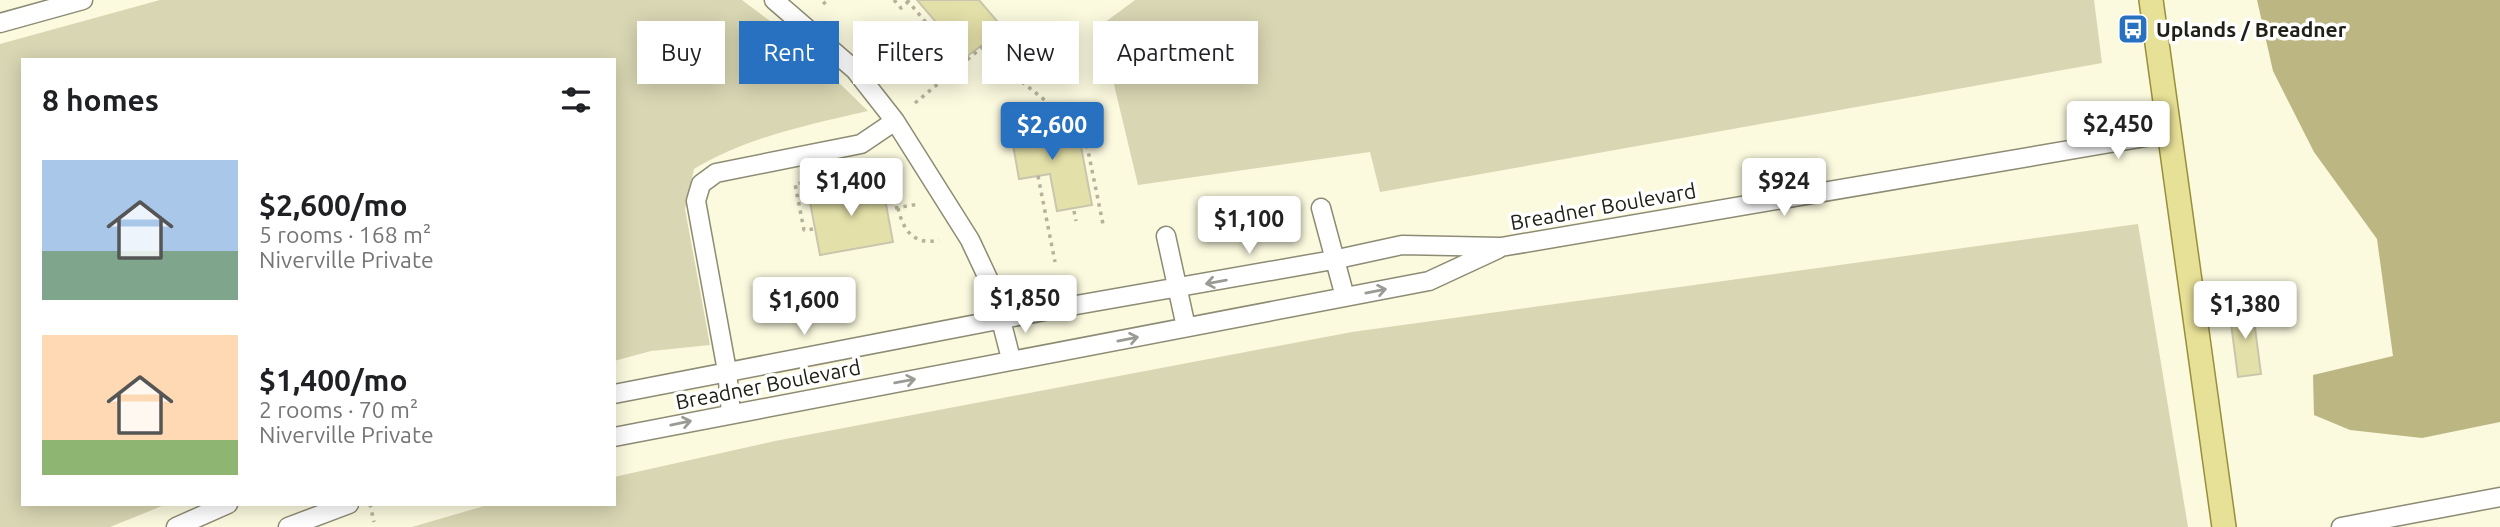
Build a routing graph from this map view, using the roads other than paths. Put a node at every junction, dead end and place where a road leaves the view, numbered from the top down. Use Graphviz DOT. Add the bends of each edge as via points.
graph roads {
  1 [pos="83,0"];
  2 [pos="774,0"];
  3 [pos="2151,0"];
  4 [pos="0,23"];
  5 [pos="894,121"];
  6 [pos="2169,133"];
  7 [pos="1321,208"];
  8 [pos="1166,236"];
  9 [pos="1501,247"];
  10 [pos="1333,260"];
  11 [pos="1175,289"];
  12 [pos="1345,297"];
  13 [pos="1002,320"];
  14 [pos="1186,327"];
  15 [pos="1011,359"];
  16 [pos="727,372"];
  17 [pos="616,394"];
  18 [pos="731,413"];
  19 [pos="616,437"];
  20 [pos="2500,497"];
  21 [pos="225,506"];
  22 [pos="344,506"];
  23 [pos="184,525"];
  24 [pos="288,527"];
  25 [pos="2224,527"];
  26 [pos="2341,527"];
  1 -- 4 [label="street"];
  2 -- 5 [label="street" via="855,69"];
  3 -- 6 [label="main road"];
  5 -- 13 [label="street" via="970,240"];
  5 -- 16 [label="street" via="861,144 716,173 701,184 696,201"];
  6 -- 9 [label="street, Breadner Boulevard"];
  6 -- 25 [label="main road"];
  7 -- 10 [label="street"];
  8 -- 11 [label="street"];
  9 -- 10 [label="street, Breadner Boulevard" via="1402,246"];
  12 -- 9 [label="street, Breadner Boulevard, one-way" via="1429,281"];
  10 -- 11 [label="street, Breadner Boulevard, one-way"];
  10 -- 12 [label="street"];
  11 -- 13 [label="street, Breadner Boulevard"];
  11 -- 14 [label="street"];
  12 -- 14 [label="street, Breadner Boulevard"];
  13 -- 15 [label="street"];
  13 -- 16 [label="street, Breadner Boulevard"];
  15 -- 14 [label="street, Breadner Boulevard, one-way"];
  18 -- 15 [label="street, Breadner Boulevard, one-way"];
  16 -- 17 [label="street, Breadner Boulevard"];
  16 -- 18 [label="street"];
  19 -- 18 [label="street, Breadner Boulevard, one-way"];
  20 -- 26 [label="street"];
  21 -- 23 [label="street"];
  22 -- 24 [label="street"];
}
